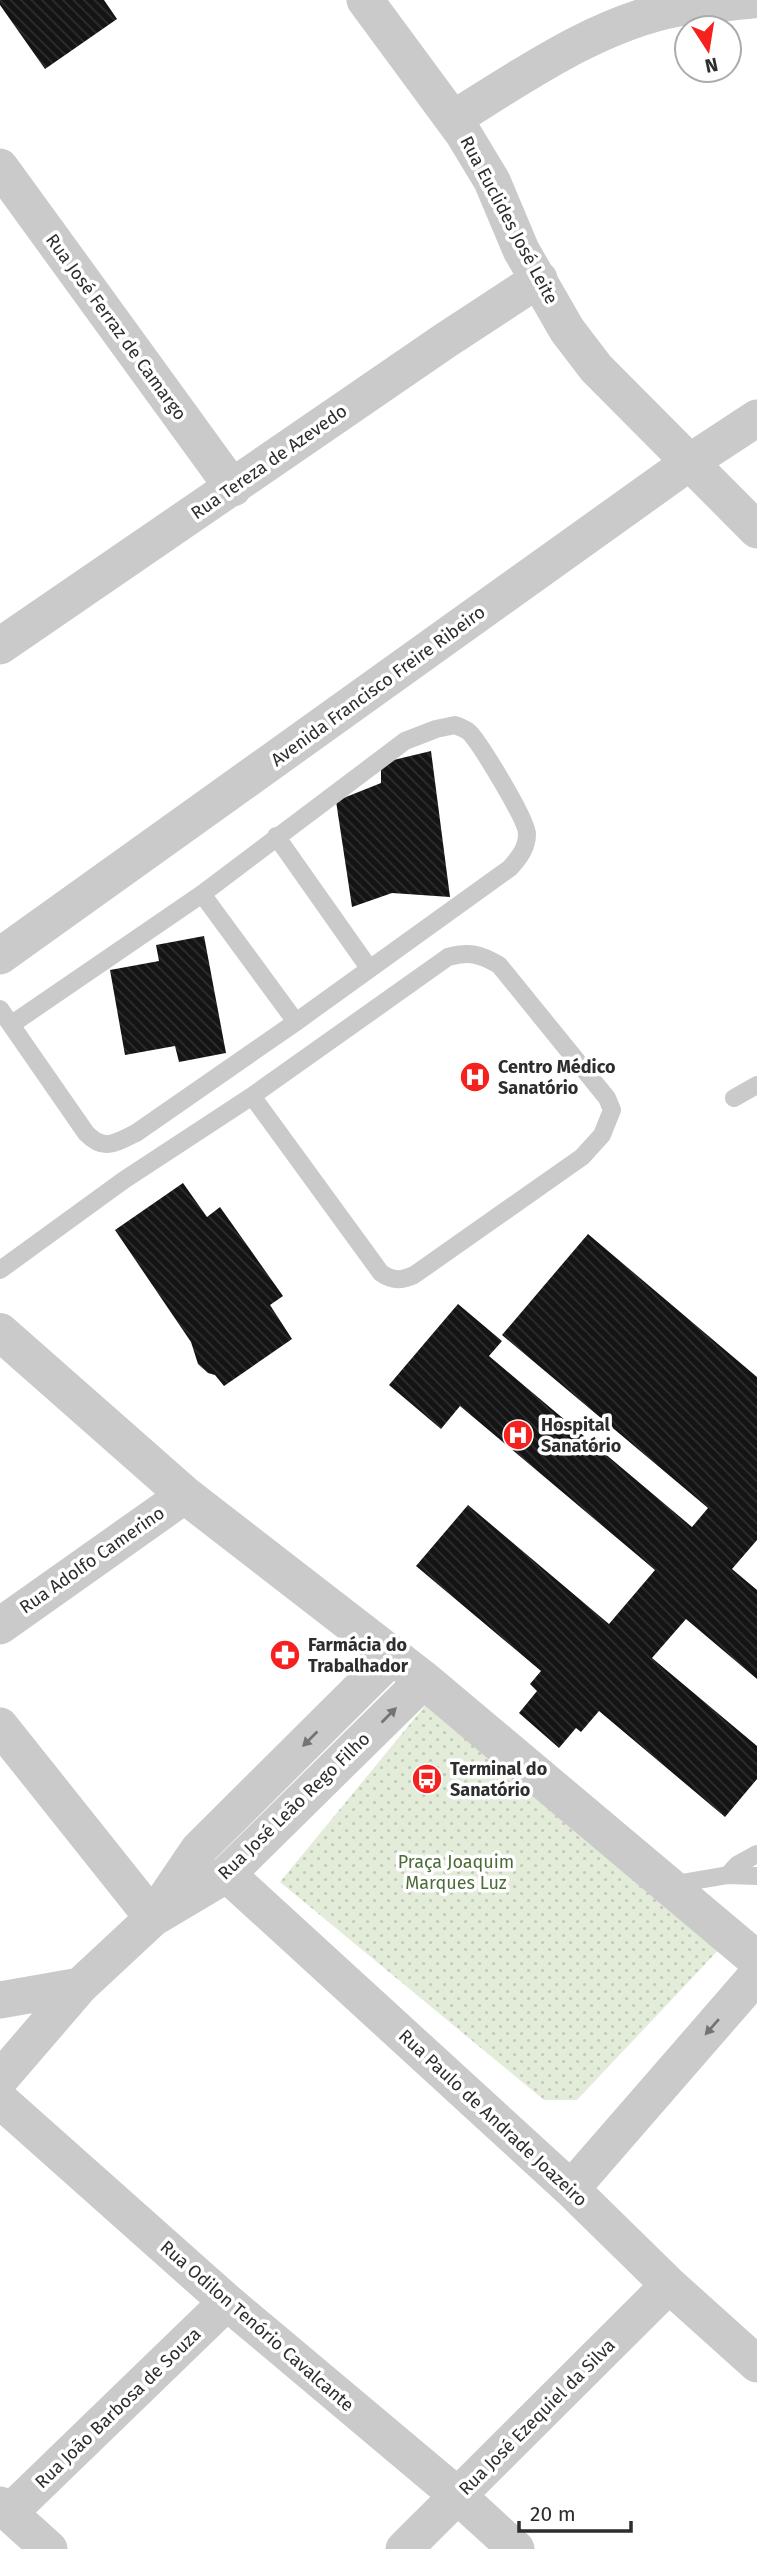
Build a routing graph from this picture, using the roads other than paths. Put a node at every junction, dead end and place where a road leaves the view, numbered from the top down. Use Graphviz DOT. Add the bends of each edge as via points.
graph roads {
  1 [pos="365,0"];
  2 [pos="753,0"];
  3 [pos="453,119"];
  4 [pos="0,167"];
  5 [pos="539,279"];
  6 [pos="757,418"];
  7 [pos="690,462"];
  8 [pos="233,488"];
  9 [pos="757,530"];
  10 [pos="0,646"];
  11 [pos="276,836"];
  12 [pos="202,894"];
  13 [pos="0,956"];
  14 [pos="369,968"];
  15 [pos="0,1009"];
  16 [pos="296,1022"];
  17 [pos="12,1024"];
  18 [pos="757,1085"];
  19 [pos="252,1096"];
  20 [pos="734,1098"];
  21 [pos="0,1270"];
  22 [pos="0,1332"];
  23 [pos="185,1495"];
  24 [pos="0,1626"];
  25 [pos="393,1656"];
  26 [pos="424,1680"];
  27 [pos="0,1726"];
  28 [pos="757,1854"];
  29 [pos="228,1874"];
  30 [pos="728,1875"];
  31 [pos="757,1876"];
  32 [pos="667,1886"];
  33 [pos="153,1918"];
  34 [pos="757,1960"];
  35 [pos="757,1975"];
  36 [pos="80,1986"];
  37 [pos="0,2000"];
  38 [pos="0,2079"];
  39 [pos="0,2100"];
  40 [pos="571,2189"];
  41 [pos="669,2285"];
  42 [pos="227,2302"];
  43 [pos="757,2364"];
  44 [pos="458,2497"];
  45 [pos="4,2509"];
  46 [pos="50,2549"];
  47 [pos="404,2549"];
  48 [pos="516,2549"];
  1 -- 3 [label="street, Rua Euclides José Leite"];
  2 -- 3 [label="street" via="677,8 629,23 576,45"];
  3 -- 5 [label="street, Rua Euclides José Leite" via="492,181 521,250"];
  4 -- 8 [label="street, Rua José Ferraz de Camargo"];
  5 -- 7 [label="street, Rua Euclides José Leite" via="596,368"];
  5 -- 8 [label="street, Rua Tereza de Azevedo"];
  6 -- 7 [label="street, Avenida Francisco Freire Ribeiro"];
  7 -- 9 [label="street, Rua Euclides José Leite"];
  7 -- 13 [label="street, Avenida Francisco Freire Ribeiro"];
  8 -- 10 [label="street, Rua Tereza de Azevedo"];
  11 -- 12 [label="lane"];
  11 -- 14 [label="lane"];
  11 -- 14 [label="lane" via="405,741 455,725 471,734 527,826 522,854 510,868"];
  12 -- 16 [label="lane"];
  12 -- 17 [label="lane"];
  14 -- 16 [label="lane"];
  15 -- 17 [label="lane"];
  16 -- 17 [label="lane" via="136,1133 107,1145 94,1142 86,1133"];
  18 -- 20 [label="lane"];
  19 -- 19 [label="lane" via="448,957 464,953 480,954 499,965 612,1110 602,1135 582,1157 403,1280 381,1273"];
  19 -- 21 [label="lane" via="124,1180"];
  22 -- 23 [label="street"];
  23 -- 24 [label="street, Rua Adolfo Camerino"];
  23 -- 25 [label="street"];
  25 -- 26 [label="street"];
  25 -- 33 [label="street, Rua José Leão Rego Filho, one-way" via="199,1849"];
  29 -- 26 [label="street, Rua José Leão Rego Filho, one-way"];
  26 -- 32 [label="street"];
  27 -- 33 [label="street"];
  28 -- 30 [label="lane"];
  29 -- 33 [label="street, Rua José Leão Rego Filho"];
  29 -- 40 [label="street, Rua Paulo de Andrade Joazeiro"];
  30 -- 31 [label="lane"];
  30 -- 32 [label="lane"];
  32 -- 34 [label="street"];
  33 -- 36 [label="street, Rua José Leão Rego Filho"];
  35 -- 40 [label="street, one-way"];
  36 -- 37 [label="street"];
  36 -- 38 [label="street, Rua José Leão Rego Filho"];
  39 -- 42 [label="street, Rua Odilon Tenório Cavalcante"];
  40 -- 41 [label="street, Rua Paulo de Andrade Joazeiro"];
  41 -- 43 [label="street, Rua Paulo de Andrade Joazeiro"];
  41 -- 44 [label="street, Rua José Ezequiel da Silva"];
  42 -- 44 [label="street, Rua Odilon Tenório Cavalcante"];
  42 -- 45 [label="street, Rua João Barbosa de Souza"];
  44 -- 47 [label="street, Rua José Ezequiel da Silva"];
  44 -- 48 [label="street, Rua Odilon Tenório Cavalcante"];
  45 -- 46 [label="street"];
}
